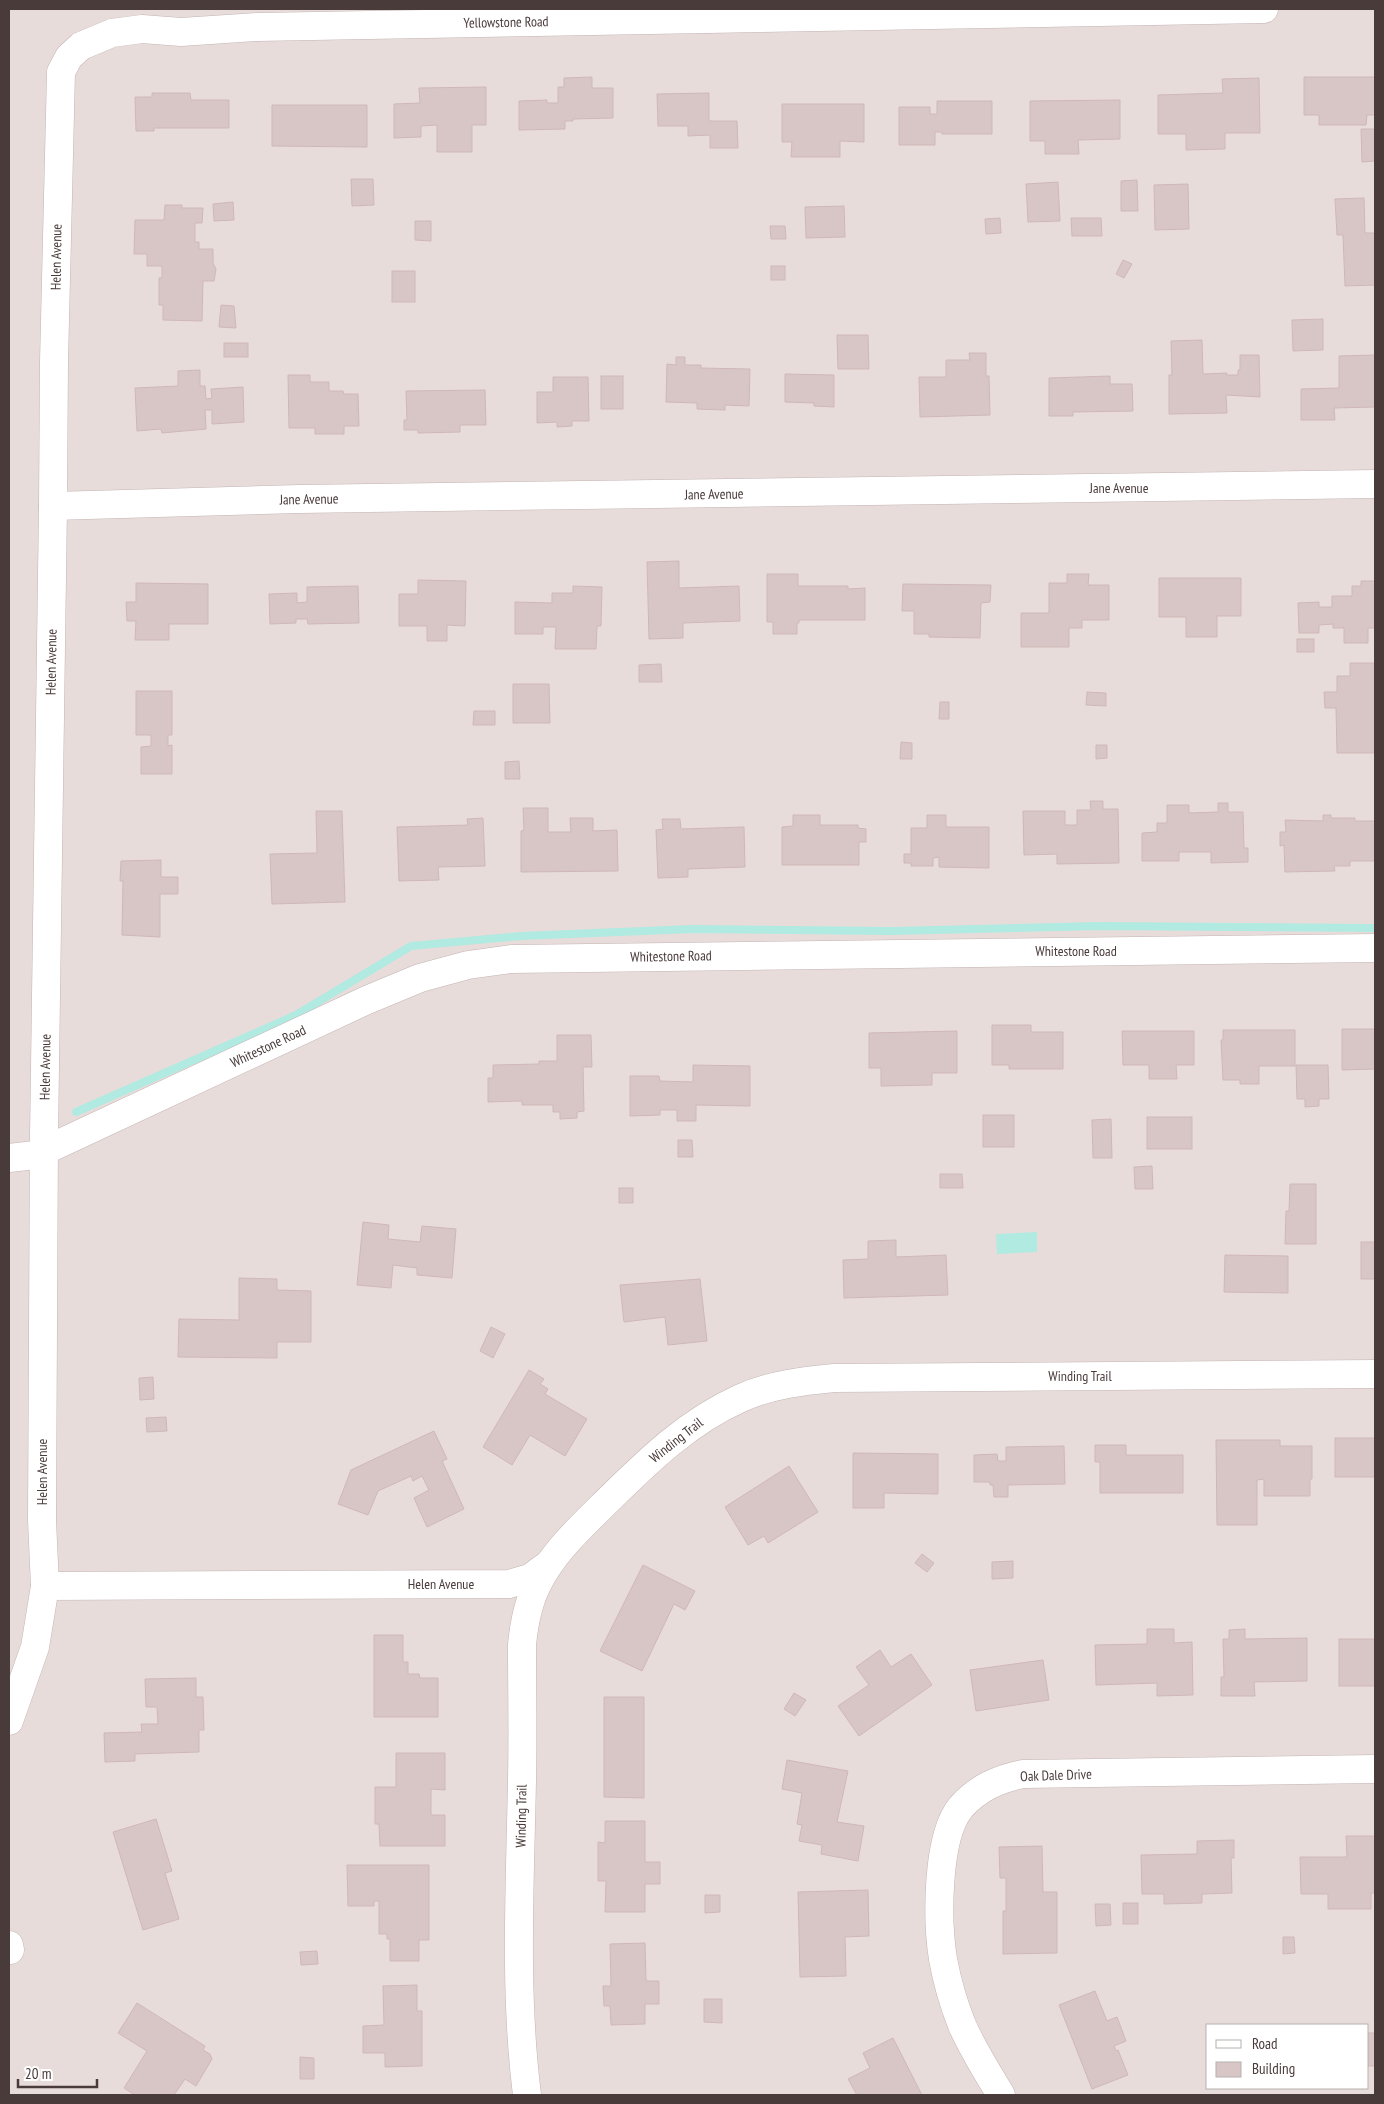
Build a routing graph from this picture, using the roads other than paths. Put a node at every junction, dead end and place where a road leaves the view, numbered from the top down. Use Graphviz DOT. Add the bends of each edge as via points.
graph roads {
  1 [pos="1264,9"];
  2 [pos="144,19"];
  3 [pos="81,46"];
  4 [pos="1375,484"];
  5 [pos="53,506"];
  6 [pos="1375,948"];
  7 [pos="44,1154"];
  8 [pos="9,1158"];
  9 [pos="1375,1374"];
  10 [pos="548,1564"];
  11 [pos="44,1586"];
  12 [pos="9,1721"];
  13 [pos="1375,1769"];
  14 [pos="527,2095"];
  15 [pos="1001,2095"];
  1 -- 2 [label="street, Yellowstone Road" via="267,27 182,32"];
  2 -- 3 [label="street, Yellowstone Road"];
  3 -- 5 [label="street, Helen Avenue" via="69,57 60,80"];
  4 -- 5 [label="street, Jane Avenue" via="299,499"];
  5 -- 7 [label="street, Helen Avenue"];
  6 -- 7 [label="street, Whitestone Road" via="511,958 420,978 367,1000 50,1148"];
  7 -- 8 [label="street, Whitestone Road"];
  7 -- 11 [label="street, Helen Avenue"];
  9 -- 10 [label="street, Winding Trail" via="834,1378 774,1387 714,1411 674,1438 632,1476"];
  10 -- 11 [label="street, Helen Avenue" via="530,1578 509,1584"];
  10 -- 14 [label="street, Winding Trail" via="529,1605 522,1645 519,1901 522,2056"];
  11 -- 12 [label="street" via="35,1647"];
  13 -- 15 [label="street, Oak Dale Drive" via="1023,1774 999,1779 978,1791 960,1808 944,1843 940,1920 943,1959 952,1997 975,2051"];
}
